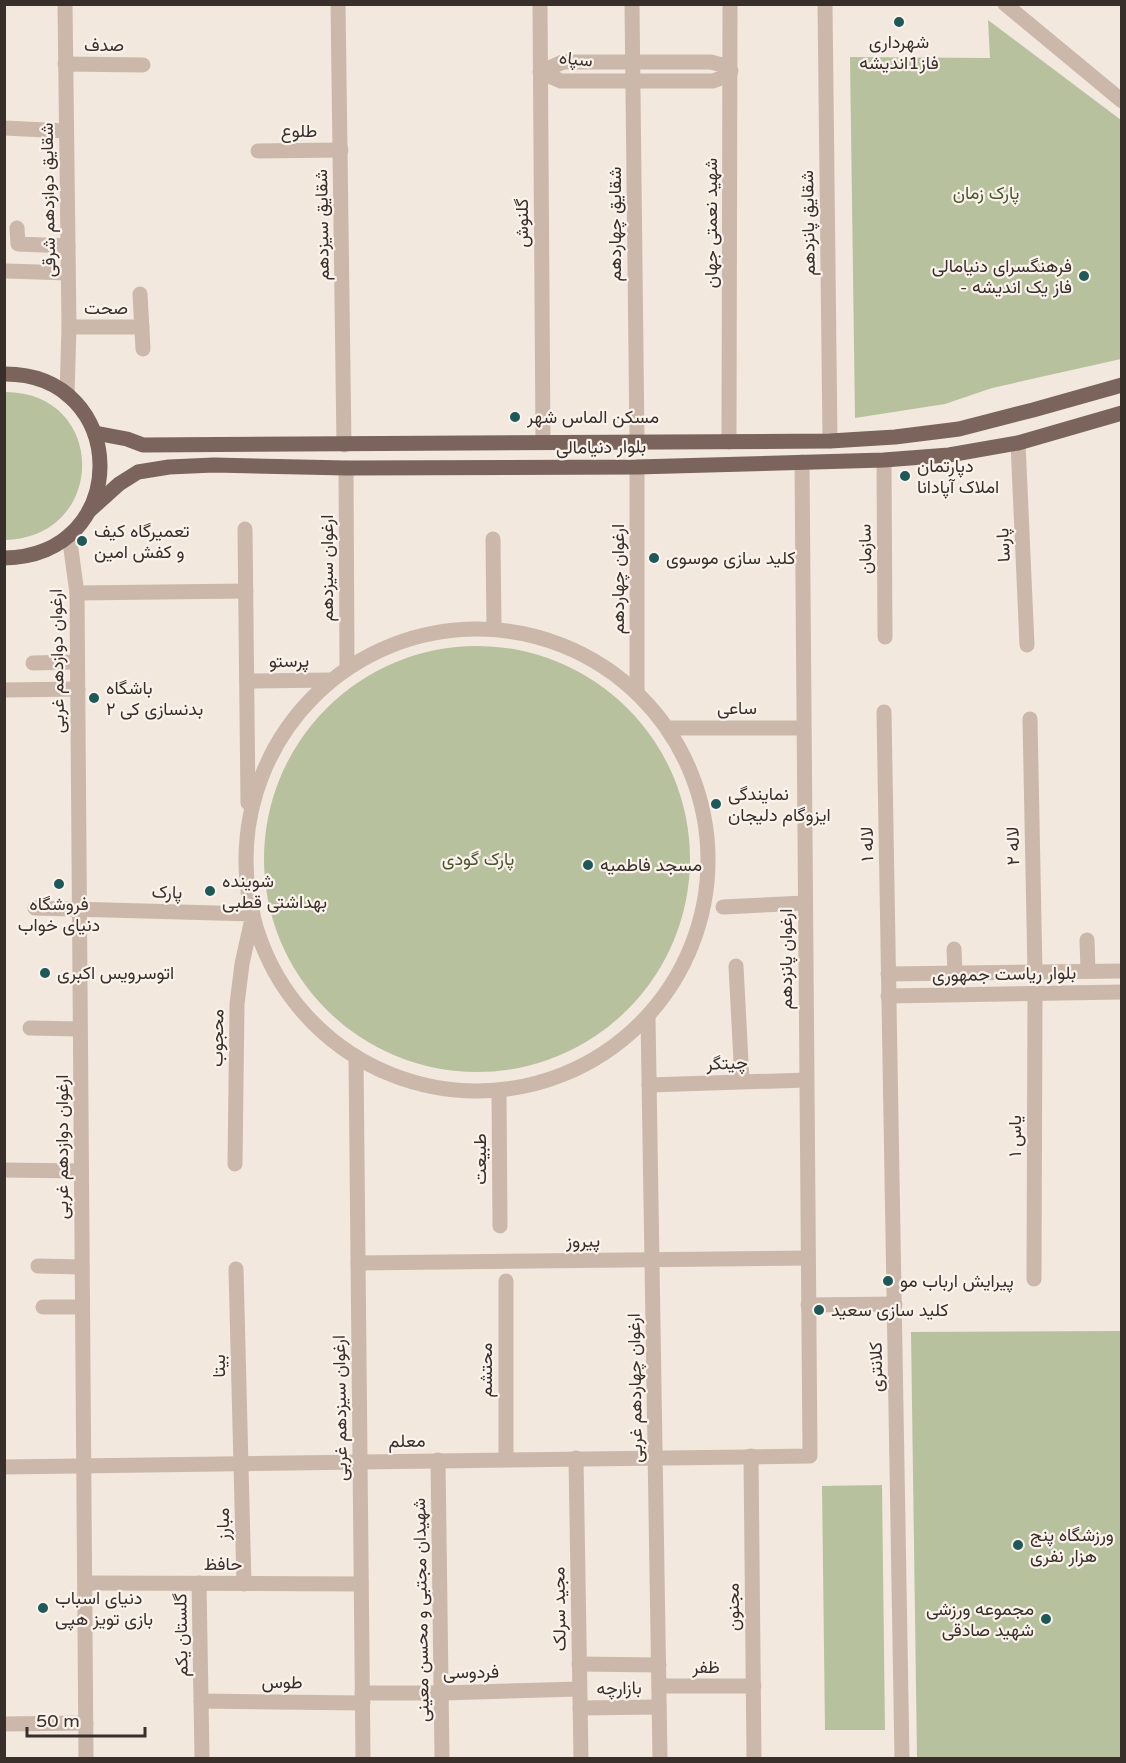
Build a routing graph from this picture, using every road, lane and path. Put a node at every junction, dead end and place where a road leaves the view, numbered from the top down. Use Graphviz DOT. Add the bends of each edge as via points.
graph roads {
  1 [pos="64,4"];
  2 [pos="338,4"];
  3 [pos="540,4"];
  4 [pos="632,4"];
  5 [pos="730,4"];
  6 [pos="825,4"];
  7 [pos="1005,4"];
  8 [pos="633,62"];
  9 [pos="65,64"];
  10 [pos="143,64"];
  11 [pos="731,71"];
  12 [pos="540,72"];
  13 [pos="634,81"];
  14 [pos="1122,101"];
  15 [pos="4,128"];
  16 [pos="66,132"];
  17 [pos="340,150"];
  18 [pos="258,151"];
  19 [pos="17,228"];
  20 [pos="68,246"];
  21 [pos="7,271"];
  22 [pos="68,273"];
  23 [pos="140,294"];
  24 [pos="69,327"];
  25 [pos="142,327"];
  26 [pos="143,349"];
  27 [pos="4,374"];
  28 [pos="1122,385"];
  29 [pos="67,395"];
  30 [pos="1122,413"];
  31 [pos="95,433"];
  32 [pos="830,441"];
  33 [pos="543,442"];
  34 [pos="637,442"];
  35 [pos="729,442"];
  36 [pos="1018,443"];
  37 [pos="344,445"];
  38 [pos="884,460"];
  39 [pos="802,462"];
  40 [pos="637,467"];
  41 [pos="346,468"];
  42 [pos="89,511"];
  43 [pos="245,529"];
  44 [pos="69,535"];
  45 [pos="494,540"];
  46 [pos="4,558"];
  47 [pos="246,591"];
  48 [pos="77,593"];
  49 [pos="494,628"];
  50 [pos="885,637"];
  51 [pos="1027,645"];
  52 [pos="77,662"];
  53 [pos="33,663"];
  54 [pos="347,668"];
  55 [pos="331,680"];
  56 [pos="247,681"];
  57 [pos="78,689"];
  58 [pos="4,690"];
  59 [pos="637,692"];
  60 [pos="884,712"];
  61 [pos="1030,719"];
  62 [pos="671,728"];
  63 [pos="803,728"];
  64 [pos="249,827"];
  65 [pos="805,903"];
  66 [pos="723,907"];
  67 [pos="35,908"];
  68 [pos="79,909"];
  69 [pos="253,914"];
  70 [pos="1087,940"];
  71 [pos="954,949"];
  72 [pos="736,966"];
  73 [pos="1088,971"];
  74 [pos="1122,971"];
  75 [pos="1035,972"];
  76 [pos="955,973"];
  77 [pos="888,974"];
  78 [pos="1122,992"];
  79 [pos="1035,993"];
  80 [pos="888,996"];
  81 [pos="648,1016"];
  82 [pos="30,1028"];
  83 [pos="80,1029"];
  84 [pos="356,1057"];
  85 [pos="806,1080"];
  86 [pos="742,1081"];
  87 [pos="649,1085"];
  88 [pos="499,1091"];
  89 [pos="235,1164"];
  90 [pos="4,1170"];
  91 [pos="81,1171"];
  92 [pos="500,1226"];
  93 [pos="808,1258"];
  94 [pos="652,1260"];
  95 [pos="358,1263"];
  96 [pos="38,1266"];
  97 [pos="82,1267"];
  98 [pos="236,1269"];
  99 [pos="1034,1279"];
  100 [pos="506,1281"];
  101 [pos="895,1304"];
  102 [pos="808,1305"];
  103 [pos="43,1307"];
  104 [pos="82,1308"];
  105 [pos="751,1456"];
  106 [pos="810,1456"];
  107 [pos="655,1457"];
  108 [pos="576,1458"];
  109 [pos="506,1460"];
  110 [pos="438,1461"];
  111 [pos="360,1462"];
  112 [pos="241,1463"];
  113 [pos="84,1466"];
  114 [pos="4,1467"];
  115 [pos="85,1583"];
  116 [pos="199,1583"];
  117 [pos="244,1584"];
  118 [pos="361,1584"];
  119 [pos="579,1664"];
  120 [pos="659,1665"];
  121 [pos="659,1686"];
  122 [pos="754,1686"];
  123 [pos="579,1689"];
  124 [pos="441,1693"];
  125 [pos="363,1698"];
  126 [pos="201,1701"];
  127 [pos="659,1707"];
  128 [pos="580,1708"];
  129 [pos="86,1723"];
  130 [pos="4,1724"];
  131 [pos="86,1758"];
  132 [pos="202,1758"];
  133 [pos="363,1758"];
  134 [pos="442,1758"];
  135 [pos="580,1758"];
  136 [pos="660,1758"];
  137 [pos="754,1758"];
  138 [pos="902,1758"];
  1 -- 9 [label="street, شقایق دوازدهم شرقی"];
  2 -- 17 [label="street, شقایق سیزدهم"];
  3 -- 12 [label="street, گلنوش"];
  4 -- 8 [label="street, شقایق چهاردهم"];
  5 -- 11 [label="street, شهید نعمتی جهان"];
  6 -- 32 [label="street, شقایق پانزدهم"];
  7 -- 14 [label="street"];
  8 -- 11 [label="street, سپاه" via="711,62"];
  8 -- 12 [label="street, سپاه" via="563,62"];
  8 -- 13 [label="street, شقایق چهاردهم"];
  9 -- 10 [label="street, صدف"];
  9 -- 16 [label="street, شقایق دوازدهم شرقی"];
  11 -- 13 [label="street, سپاه" via="713,81"];
  11 -- 35 [label="street, شهید نعمتی جهان"];
  12 -- 13 [label="street, سپاه" via="561,81"];
  12 -- 33 [label="street, گلنوش"];
  13 -- 34 [label="street, شقایق چهاردهم"];
  15 -- 16 [label="street"];
  16 -- 20 [label="street, شقایق دوازدهم شرقی"];
  17 -- 18 [label="street, طلوع"];
  17 -- 37 [label="street, شقایق سیزدهم"];
  19 -- 20 [label="street" via="18,244"];
  20 -- 22 [label="street, شقایق دوازدهم شرقی"];
  21 -- 22 [label="street"];
  22 -- 24 [label="street, شقایق دوازدهم شرقی"];
  23 -- 25 [label="street"];
  24 -- 25 [label="street, صحت"];
  24 -- 29 [label="street, شقایق دوازدهم شرقی"];
  25 -- 26 [label="street"];
  27 -- 29 [label="main road" via="39,379"];
  28 -- 32 [label="main road, بلوار دنیامالی" via="959,429"];
  29 -- 31 [label="main road"];
  30 -- 36 [label="main road, بلوار دنیامالی"];
  31 -- 37 [label="main road, بلوار دنیامالی" via="143,445"];
  31 -- 42 [label="main road" via="100,472"];
  32 -- 35 [label="main road, بلوار دنیامالی"];
  33 -- 34 [label="main road, بلوار دنیامالی"];
  33 -- 37 [label="main road, بلوار دنیامالی"];
  34 -- 35 [label="main road, بلوار دنیامالی"];
  36 -- 38 [label="main road, بلوار دنیامالی" via="949,455"];
  36 -- 51 [label="street, پارسا"];
  38 -- 39 [label="main road, بلوار دنیامالی"];
  38 -- 50 [label="street, سازمان"];
  39 -- 40 [label="main road, بلوار دنیامالی"];
  39 -- 63 [label="street, ارغوان پانزدهم"];
  40 -- 41 [label="main road, بلوار دنیامالی"];
  40 -- 59 [label="street, ارغوان چهاردهم"];
  41 -- 42 [label="main road, بلوار دنیامالی" via="214,465 138,472"];
  41 -- 54 [label="street, ارغوان سیزدهم"];
  42 -- 44 [label="main road"];
  43 -- 47 [label="street"];
  44 -- 46 [label="main road" via="42,552"];
  44 -- 48 [label="street, ارغوان دوازدهم غربی"];
  45 -- 49 [label="street"];
  47 -- 48 [label="street"];
  47 -- 56 [label="street"];
  48 -- 52 [label="street, ارغوان دوازدهم غربی"];
  49 -- 54 [label="street" via="455,629 417,636 380,649"];
  49 -- 59 [label="street" via="556,641 585,654"];
  52 -- 53 [label="street"];
  52 -- 57 [label="street, ارغوان دوازدهم غربی"];
  54 -- 55 [label="street"];
  55 -- 56 [label="street, پرستو"];
  55 -- 64 [label="street" via="301,710 276,746 258,785"];
  56 -- 64 [label="street"];
  57 -- 58 [label="street"];
  57 -- 68 [label="street, ارغوان دوازدهم غربی"];
  59 -- 62 [label="street"];
  60 -- 77 [label="street, لاله ۱"];
  61 -- 75 [label="street, لاله ۲"];
  62 -- 63 [label="street, ساعی"];
  62 -- 81 [label="street" via="700,798 707,833 708,869 704,904 692,945 673,983"];
  63 -- 65 [label="street, ارغوان پانزدهم"];
  64 -- 69 [label="street" via="246,871"];
  65 -- 66 [label="street"];
  65 -- 85 [label="street, ارغوان پانزدهم"];
  67 -- 68 [label="street, پارک"];
  68 -- 69 [label="street, پارک"];
  68 -- 83 [label="street, ارغوان دوازدهم غربی"];
  69 -- 84 [label="street" via="267,957 290,996 320,1030"];
  69 -- 89 [label="street, محجوب" via="237,1004"];
  70 -- 73 [label="street"];
  71 -- 76 [label="street"];
  72 -- 86 [label="street"];
  73 -- 74 [label="street, بلوار ریاست جمهوری"];
  73 -- 75 [label="street, بلوار ریاست جمهوری"];
  75 -- 76 [label="street, بلوار ریاست جمهوری"];
  76 -- 77 [label="street, بلوار ریاست جمهوری"];
  77 -- 80 [label="street, کلانتری"];
  78 -- 79 [label="street, بلوار ریاست جمهوری"];
  79 -- 80 [label="street, بلوار ریاست جمهوری"];
  79 -- 99 [label="street, یاس ۱"];
  80 -- 101 [label="street, کلانتری"];
  81 -- 87 [label="street, ارغوان چهاردهم غربی"];
  81 -- 88 [label="street" via="617,1045 580,1067 541,1083"];
  82 -- 83 [label="street"];
  83 -- 91 [label="street, ارغوان دوازدهم غربی"];
  84 -- 88 [label="street" via="425,1086"];
  84 -- 95 [label="street, ارغوان سیزدهم غربی"];
  85 -- 86 [label="street, چیتگر"];
  85 -- 93 [label="street, ارغوان پانزدهم"];
  86 -- 87 [label="street, چیتگر"];
  87 -- 94 [label="street, ارغوان چهاردهم غربی"];
  88 -- 92 [label="street, طبیعت"];
  90 -- 91 [label="street"];
  91 -- 97 [label="street, ارغوان دوازدهم غربی"];
  93 -- 94 [label="street, پیروز"];
  93 -- 102 [label="street, ارغوان پانزدهم"];
  94 -- 95 [label="street, پیروز"];
  94 -- 107 [label="street, ارغوان چهاردهم غربی"];
  95 -- 111 [label="street, ارغوان سیزدهم غربی"];
  96 -- 97 [label="street"];
  97 -- 104 [label="street, ارغوان دوازدهم غربی"];
  98 -- 112 [label="street, بیتا"];
  100 -- 109 [label="street, محتشم"];
  101 -- 102 [label="street"];
  101 -- 138 [label="street, کلانتری"];
  102 -- 106 [label="street, ارغوان پانزدهم"];
  103 -- 104 [label="street"];
  104 -- 113 [label="street, ارغوان دوازدهم غربی"];
  105 -- 106 [label="street, معلم"];
  105 -- 107 [label="street, معلم"];
  105 -- 122 [label="street, مجنون"];
  107 -- 108 [label="street, معلم"];
  107 -- 120 [label="street, ارغوان چهاردهم غربی"];
  108 -- 109 [label="street, معلم"];
  108 -- 119 [label="street, مجید سرلک"];
  109 -- 110 [label="street, معلم"];
  110 -- 111 [label="street, معلم"];
  110 -- 124 [label="street, شهیدان مجتبی و محسن معینی"];
  111 -- 112 [label="street, معلم"];
  111 -- 118 [label="street, ارغوان سیزدهم غربی"];
  112 -- 113 [label="street, معلم"];
  112 -- 117 [label="street, مبارز"];
  113 -- 114 [label="street, معلم"];
  113 -- 115 [label="street, ارغوان دوازدهم غربی"];
  115 -- 116 [label="street, حافظ"];
  115 -- 129 [label="street, ارغوان دوازدهم غربی"];
  116 -- 117 [label="street, حافظ"];
  116 -- 126 [label="street, گلستان یکم"];
  117 -- 118 [label="street, حافظ"];
  118 -- 125 [label="street, ارغوان سیزدهم غربی"];
  119 -- 120 [label="street, بازارچه"];
  119 -- 123 [label="street, مجید سرلک"];
  120 -- 121 [label="street, ارغوان چهاردهم غربی"];
  121 -- 122 [label="street, ظفر"];
  121 -- 127 [label="street, ارغوان چهاردهم غربی"];
  122 -- 137 [label="street, مجنون"];
  123 -- 124 [label="street, فردوسی"];
  123 -- 128 [label="street, مجید سرلک"];
  124 -- 125 [label="street, فردوسی"];
  124 -- 134 [label="street, شهیدان مجتبی و محسن معینی"];
  125 -- 126 [label="street, طوس"];
  125 -- 133 [label="street, ارغوان سیزدهم غربی"];
  126 -- 132 [label="street, گلستان یکم"];
  127 -- 128 [label="street, بازارچه"];
  127 -- 136 [label="street, ارغوان چهاردهم غربی"];
  128 -- 135 [label="street, مجید سرلک"];
  129 -- 130 [label="street"];
  129 -- 131 [label="street, ارغوان دوازدهم غربی"];
}
